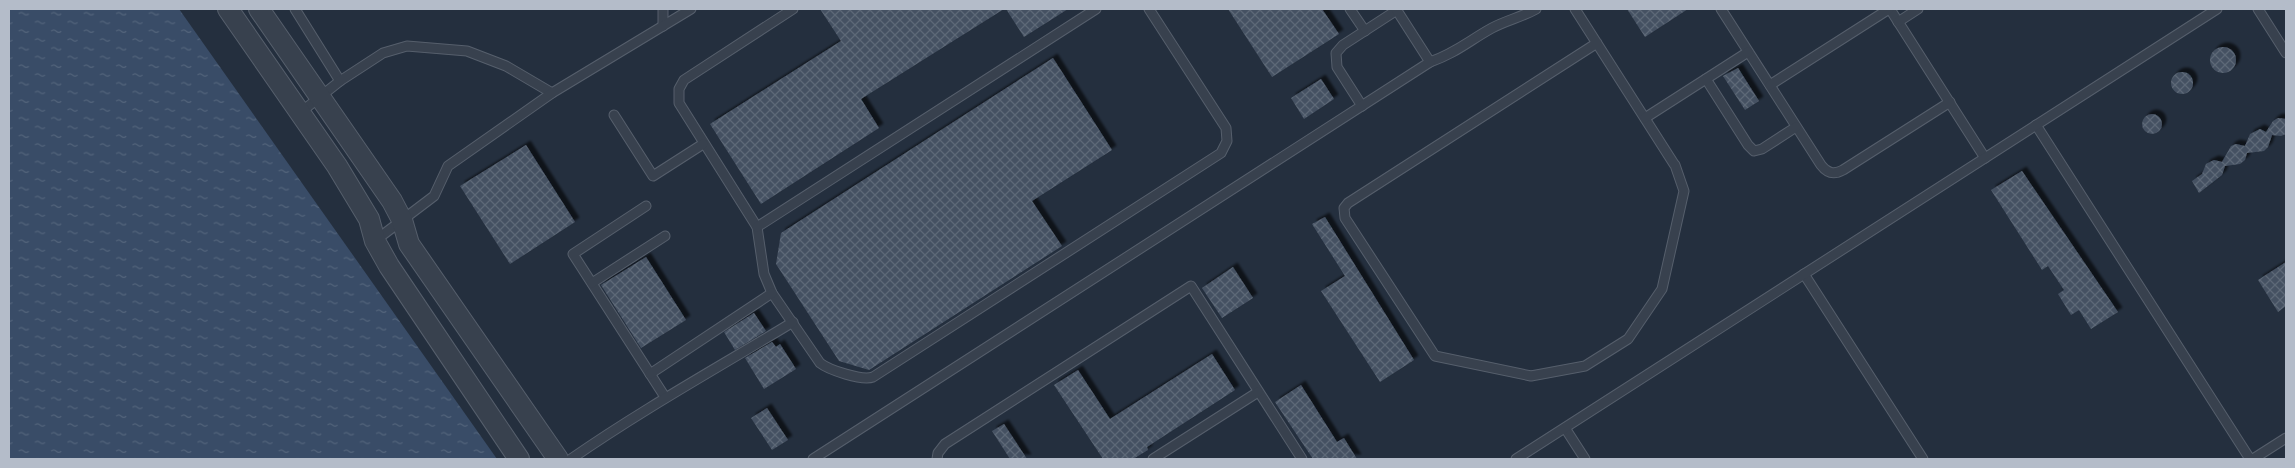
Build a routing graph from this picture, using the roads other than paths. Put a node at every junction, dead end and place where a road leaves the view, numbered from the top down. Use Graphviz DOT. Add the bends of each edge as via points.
graph roads {
  1 [pos="228,9"];
  2 [pos="259,9"];
  3 [pos="295,9"];
  4 [pos="664,9"];
  5 [pos="691,9"];
  6 [pos="793,9"];
  7 [pos="1096,9"];
  8 [pos="1150,9"];
  9 [pos="1350,9"];
  10 [pos="1536,9"];
  11 [pos="1575,9"];
  12 [pos="1720,9"];
  13 [pos="1889,9"];
  14 [pos="1918,9"];
  15 [pos="2217,9"];
  16 [pos="2258,9"];
  17 [pos="1396,10"];
  18 [pos="1898,22"];
  19 [pos="663,26"];
  20 [pos="1365,31"];
  21 [pos="1597,43"];
  22 [pos="1748,52"];
  23 [pos="2286,53"];
  24 [pos="1430,62"];
  25 [pos="1706,79"];
  26 [pos="340,81"];
  27 [pos="1770,85"];
  28 [pos="552,93"];
  29 [pos="320,97"];
  30 [pos="1950,102"];
  31 [pos="1362,106"];
  32 [pos="300,112"];
  33 [pos="614,115"];
  34 [pos="1645,118"];
  35 [pos="2036,125"];
  36 [pos="1796,127"];
  37 [pos="703,144"];
  38 [pos="1985,158"];
  39 [pos="646,206"];
  40 [pos="402,220"];
  41 [pos="756,227"];
  42 [pos="665,236"];
  43 [pos="375,240"];
  44 [pos="1804,274"];
  45 [pos="592,283"];
  46 [pos="772,293"];
  47 [pos="793,322"];
  48 [pos="650,374"];
  49 [pos="1258,392"];
  50 [pos="665,397"];
  51 [pos="1565,428"];
  52 [pos="2286,438"];
  53 [pos="519,459"];
  54 [pos="558,459"];
  55 [pos="571,459"];
  56 [pos="813,459"];
  57 [pos="937,459"];
  58 [pos="1153,459"];
  59 [pos="1302,459"];
  60 [pos="1516,459"];
  61 [pos="1585,459"];
  62 [pos="1923,459"];
  63 [pos="2251,459"];
  1 -- 32 [label="street"];
  2 -- 29 [label="street"];
  3 -- 26 [label="lane"];
  4 -- 19 [label="lane"];
  5 -- 19 [label="lane"];
  6 -- 37 [label="lane" via="688,76 681,84 678,93 680,108"];
  7 -- 41 [label="lane"];
  8 -- 47 [label="lane" via="1226,128 1228,141 1221,153 870,378 822,365"];
  9 -- 20 [label="lane"];
  10 -- 24 [label="lane" via="1493,27 1452,54"];
  11 -- 21 [label="lane"];
  12 -- 22 [label="lane"];
  13 -- 18 [label="lane"];
  13 -- 27 [label="lane"];
  14 -- 18 [label="lane"];
  15 -- 35 [label="lane"];
  16 -- 23 [label="lane"];
  17 -- 20 [label="lane"];
  17 -- 24 [label="lane"];
  18 -- 30 [label="lane"];
  19 -- 28 [label="lane"];
  20 -- 31 [label="lane" via="1340,47 1335,57 1336,67"];
  21 -- 34 [label="lane"];
  21 -- 34 [label="lane" via="1345,206 1345,218 1432,354 1531,376 1585,366 1629,338 1662,291 1684,191 1675,165"];
  22 -- 25 [label="lane"];
  22 -- 27 [label="lane"];
  24 -- 31 [label="lane"];
  25 -- 34 [label="lane"];
  25 -- 36 [label="lane" via="1754,151"];
  26 -- 28 [label="lane" via="383,53 407,46 467,51 506,66"];
  26 -- 29 [label="lane"];
  27 -- 36 [label="lane"];
  28 -- 40 [label="lane" via="448,166 434,196"];
  29 -- 32 [label="lane"];
  29 -- 40 [label="street"];
  30 -- 36 [label="lane" via="1837,173 1822,168"];
  30 -- 38 [label="lane"];
  31 -- 56 [label="lane"];
  32 -- 43 [label="street" via="368,219"];
  33 -- 37 [label="lane" via="653,176"];
  35 -- 38 [label="lane"];
  35 -- 63 [label="lane"];
  37 -- 41 [label="lane"];
  38 -- 44 [label="lane"];
  39 -- 45 [label="lane" via="573,254"];
  40 -- 43 [label="lane"];
  40 -- 54 [label="street" via="409,244"];
  41 -- 46 [label="lane" via="764,274"];
  42 -- 45 [label="lane"];
  43 -- 53 [label="street" via="389,266"];
  44 -- 51 [label="lane"];
  44 -- 62 [label="lane"];
  45 -- 48 [label="lane"];
  46 -- 47 [label="lane"];
  46 -- 48 [label="lane"];
  47 -- 50 [label="lane"];
  48 -- 50 [label="lane"];
  49 -- 57 [label="lane" via="1191,286 945,444"];
  49 -- 58 [label="lane"];
  49 -- 59 [label="lane"];
  50 -- 55 [label="lane"];
  51 -- 60 [label="lane"];
  51 -- 61 [label="lane"];
  52 -- 63 [label="lane"];
}
